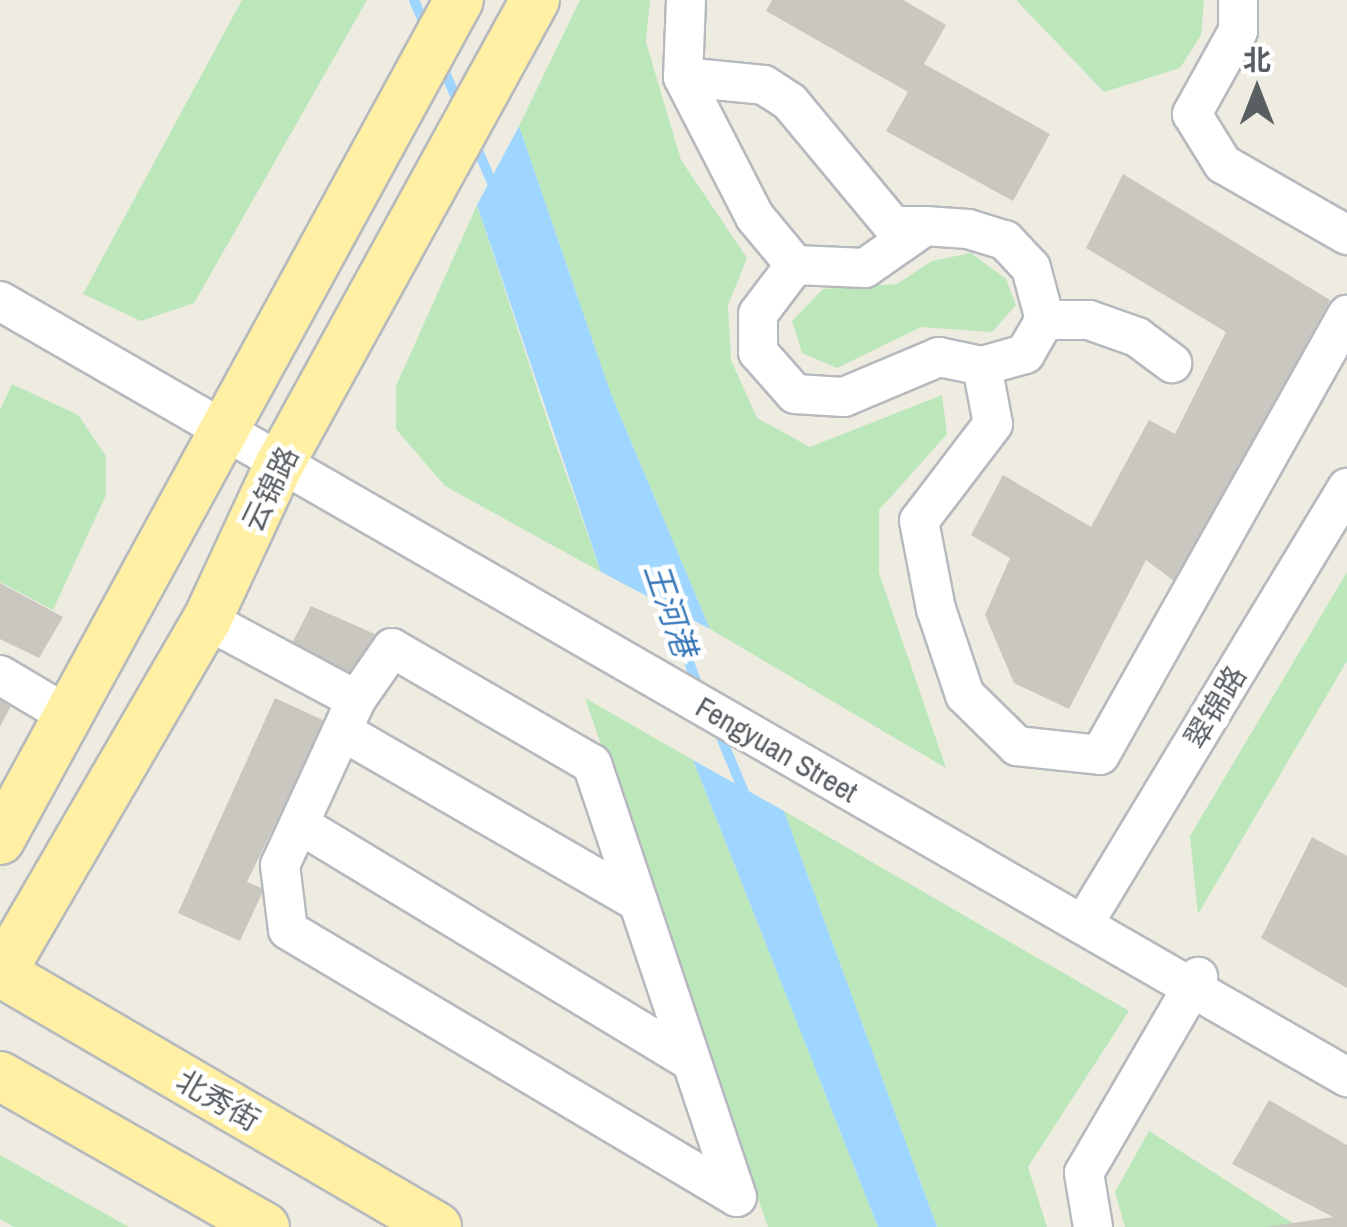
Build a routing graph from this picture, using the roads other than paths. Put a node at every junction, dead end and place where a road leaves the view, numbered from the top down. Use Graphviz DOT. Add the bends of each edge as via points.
graph roads {
  1 [pos="459,0"];
  2 [pos="536,0"];
  3 [pos="686,0"];
  4 [pos="1238,0"];
  5 [pos="683,76"];
  6 [pos="925,226"];
  7 [pos="1347,235"];
  8 [pos="795,265"];
  9 [pos="0,301"];
  10 [pos="1347,315"];
  11 [pos="1046,320"];
  12 [pos="1172,363"];
  13 [pos="982,366"];
  14 [pos="221,428"];
  15 [pos="278,467"];
  16 [pos="1347,488"];
  17 [pos="207,620"];
  18 [pos="0,675"];
  19 [pos="67,715"];
  20 [pos="349,715"];
  21 [pos="299,824"];
  22 [pos="0,840"];
  23 [pos="638,902"];
  24 [pos="1083,925"];
  25 [pos="0,974"];
  26 [pos="1195,982"];
  27 [pos="691,1060"];
  28 [pos="0,1076"];
  29 [pos="1347,1077"];
  30 [pos="265,1227"];
  31 [pos="437,1227"];
  32 [pos="1093,1227"];
  1 -- 14 [label="main road"];
  2 -- 15 [label="main road, 云锦路"];
  3 -- 5 [label="street"];
  4 -- 7 [label="street" via="1238,31 1192,114 1223,164"];
  5 -- 6 [label="street" via="764,85 802,116 894,226"];
  5 -- 8 [label="street" via="756,217"];
  6 -- 8 [label="street" via="864,268"];
  6 -- 11 [label="street" via="1005,240 1031,268"];
  8 -- 13 [label="street" via="758,314 758,352 795,394 844,397 939,358"];
  9 -- 14 [label="street, Fengyuan Street"];
  10 -- 13 [label="street" via="1100,755 1017,746 965,695 936,609 919,521 993,424"];
  11 -- 12 [label="street" via="1089,320 1138,337"];
  11 -- 13 [label="street" via="1025,354"];
  14 -- 15 [label="street, Fengyuan Street"];
  14 -- 19 [label="main road"];
  15 -- 17 [label="main road, 云锦路"];
  15 -- 24 [label="street, Fengyuan Street"];
  16 -- 24 [label="street, 翠锦路"];
  17 -- 20 [label="street"];
  17 -- 25 [label="main road, 云锦路"];
  18 -- 19 [label="street"];
  19 -- 22 [label="main road"];
  20 -- 21 [label="street"];
  20 -- 23 [label="street"];
  20 -- 23 [label="street" via="392,648 592,764"];
  21 -- 27 [label="street"];
  21 -- 27 [label="street" via="280,866 288,930 737,1197"];
  23 -- 27 [label="street"];
  24 -- 26 [label="street, Fengyuan Street"];
  25 -- 31 [label="main road, 北秀街"];
  26 -- 29 [label="street, Fengyuan Street"];
  26 -- 32 [label="street" via="1084,1173"];
  28 -- 30 [label="main road"];
}
